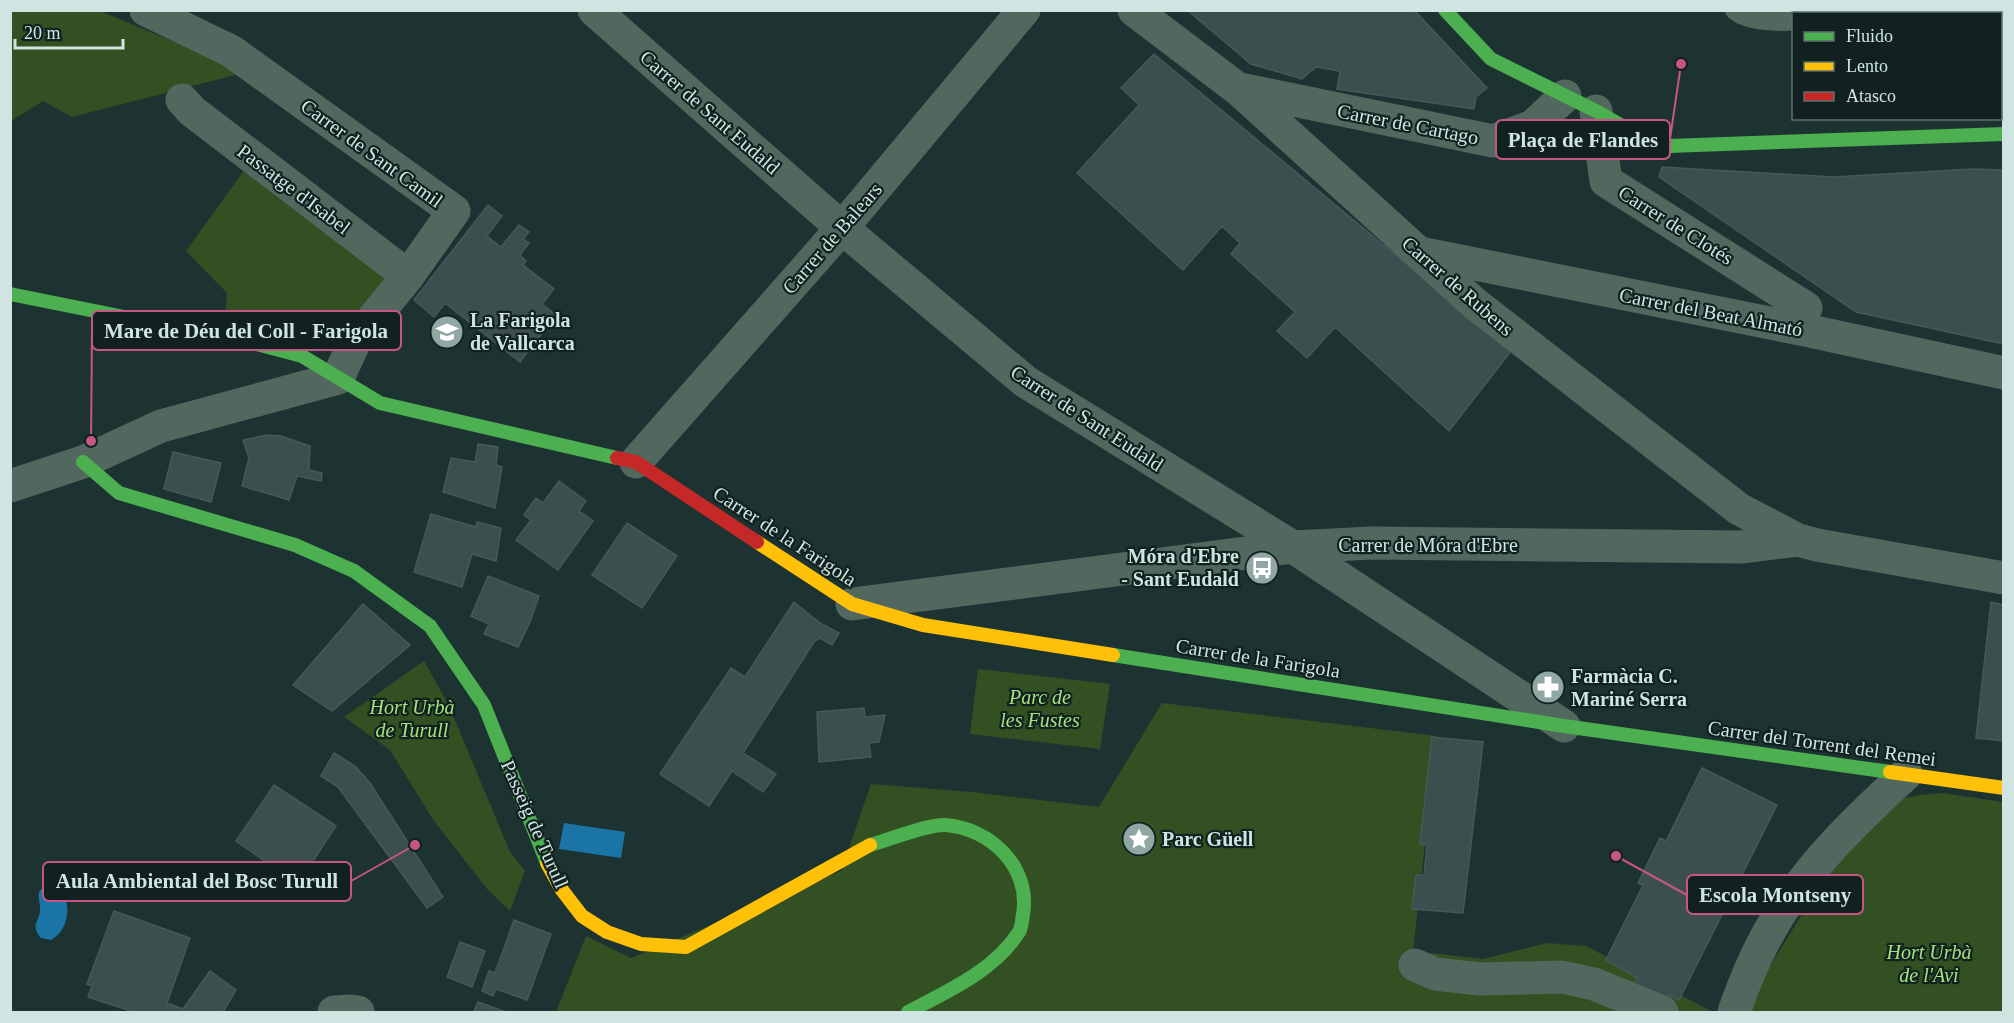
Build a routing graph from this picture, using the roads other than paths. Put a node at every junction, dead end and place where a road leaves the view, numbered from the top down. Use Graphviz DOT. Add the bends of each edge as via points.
graph roads {
  1 [pos="146,10"];
  2 [pos="594,10"];
  3 [pos="1024,10"];
  4 [pos="1134,10"];
  5 [pos="1445,10"];
  6 [pos="1735,10"];
  7 [pos="1792,21"];
  8 [pos="1238,89"];
  9 [pos="1565,96"];
  10 [pos="182,100"];
  11 [pos="1596,111"];
  12 [pos="2004,134"];
  13 [pos="842,228"];
  14 [pos="1419,253"];
  15 [pos="408,276"];
  16 [pos="10,294"];
  17 [pos="1806,308"];
  18 [pos="2004,373"];
  19 [pos="338,378"];
  20 [pos="83,462"];
  21 [pos="636,462"];
  22 [pos="10,486"];
  23 [pos="1798,540"];
  24 [pos="1293,547"];
  25 [pos="2004,578"];
  26 [pos="852,604"];
  27 [pos="1564,726"];
  28 [pos="1906,774"];
  29 [pos="2004,788"];
  30 [pos="1415,966"];
  31 [pos="334,1012"];
  32 [pos="358,1012"];
  33 [pos="908,1012"];
  34 [pos="1662,1012"];
  35 [pos="1734,1012"];
  1 -- 15 [label="street, Carrer de Sant Camil" via="231,51 454,211"];
  2 -- 13 [label="street, Carrer de Sant Eudald"];
  3 -- 13 [label="street, Carrer de Balears"];
  4 -- 8 [label="street, Carrer de Rubens"];
  5 -- 9 [label="street" via="1491,59"];
  6 -- 7 [label="lane" via="1768,21"];
  8 -- 9 [label="street, Carrer de Cartago" via="1494,141 1533,126"];
  8 -- 14 [label="street, Carrer de Rubens"];
  9 -- 11 [label="street"];
  10 -- 15 [label="street, Passatge d'Isabel"];
  11 -- 12 [label="street" via="1654,144 1669,146"];
  11 -- 17 [label="street, Carrer de Clotés" via="1606,181"];
  13 -- 21 [label="street, Carrer de Balears"];
  13 -- 24 [label="street, Carrer de Sant Eudald" via="1026,382"];
  14 -- 18 [label="street, Carrer del Beat Almató"];
  14 -- 23 [label="street, Carrer de Rubens" via="1474,303 1739,509"];
  15 -- 19 [label="street, Carrer de Sant Camil" via="356,341"];
  16 -- 19 [label="street, Carrer de la Farigola" via="249,342 302,356"];
  19 -- 20 [label="street" via="161,426"];
  19 -- 21 [label="street, Carrer de la Farigola" via="380,403"];
  20 -- 22 [label="street"];
  20 -- 33 [label="street, Passeig de Turull" via="119,493 295,545 354,571 430,626 484,705 562,890 582,916 607,932 641,944 686,947 864,847 945,825 972,831 995,843 1018,871 1024,901 1020,930 996,959 956,987"];
  21 -- 26 [label="street, Carrer de la Farigola"];
  23 -- 24 [label="street, Carrer de Móra d'Ebre" via="1741,546 1372,543"];
  23 -- 25 [label="street, Carrer de Móra d'Ebre"];
  24 -- 26 [label="street, Carrer de Móra d'Ebre"];
  24 -- 27 [label="street, Carrer de Sant Eudald"];
  26 -- 27 [label="street, Carrer de la Farigola" via="923,625"];
  27 -- 28 [label="street, Carrer del Torrent del Remei"];
  28 -- 29 [label="street, Carrer del Torrent del Remei"];
  28 -- 35 [label="street" via="1853,823 1798,887 1772,925"];
  30 -- 34 [label="street" via="1436,974 1480,979 1573,979"];
  31 -- 32 [label="street"];
}
